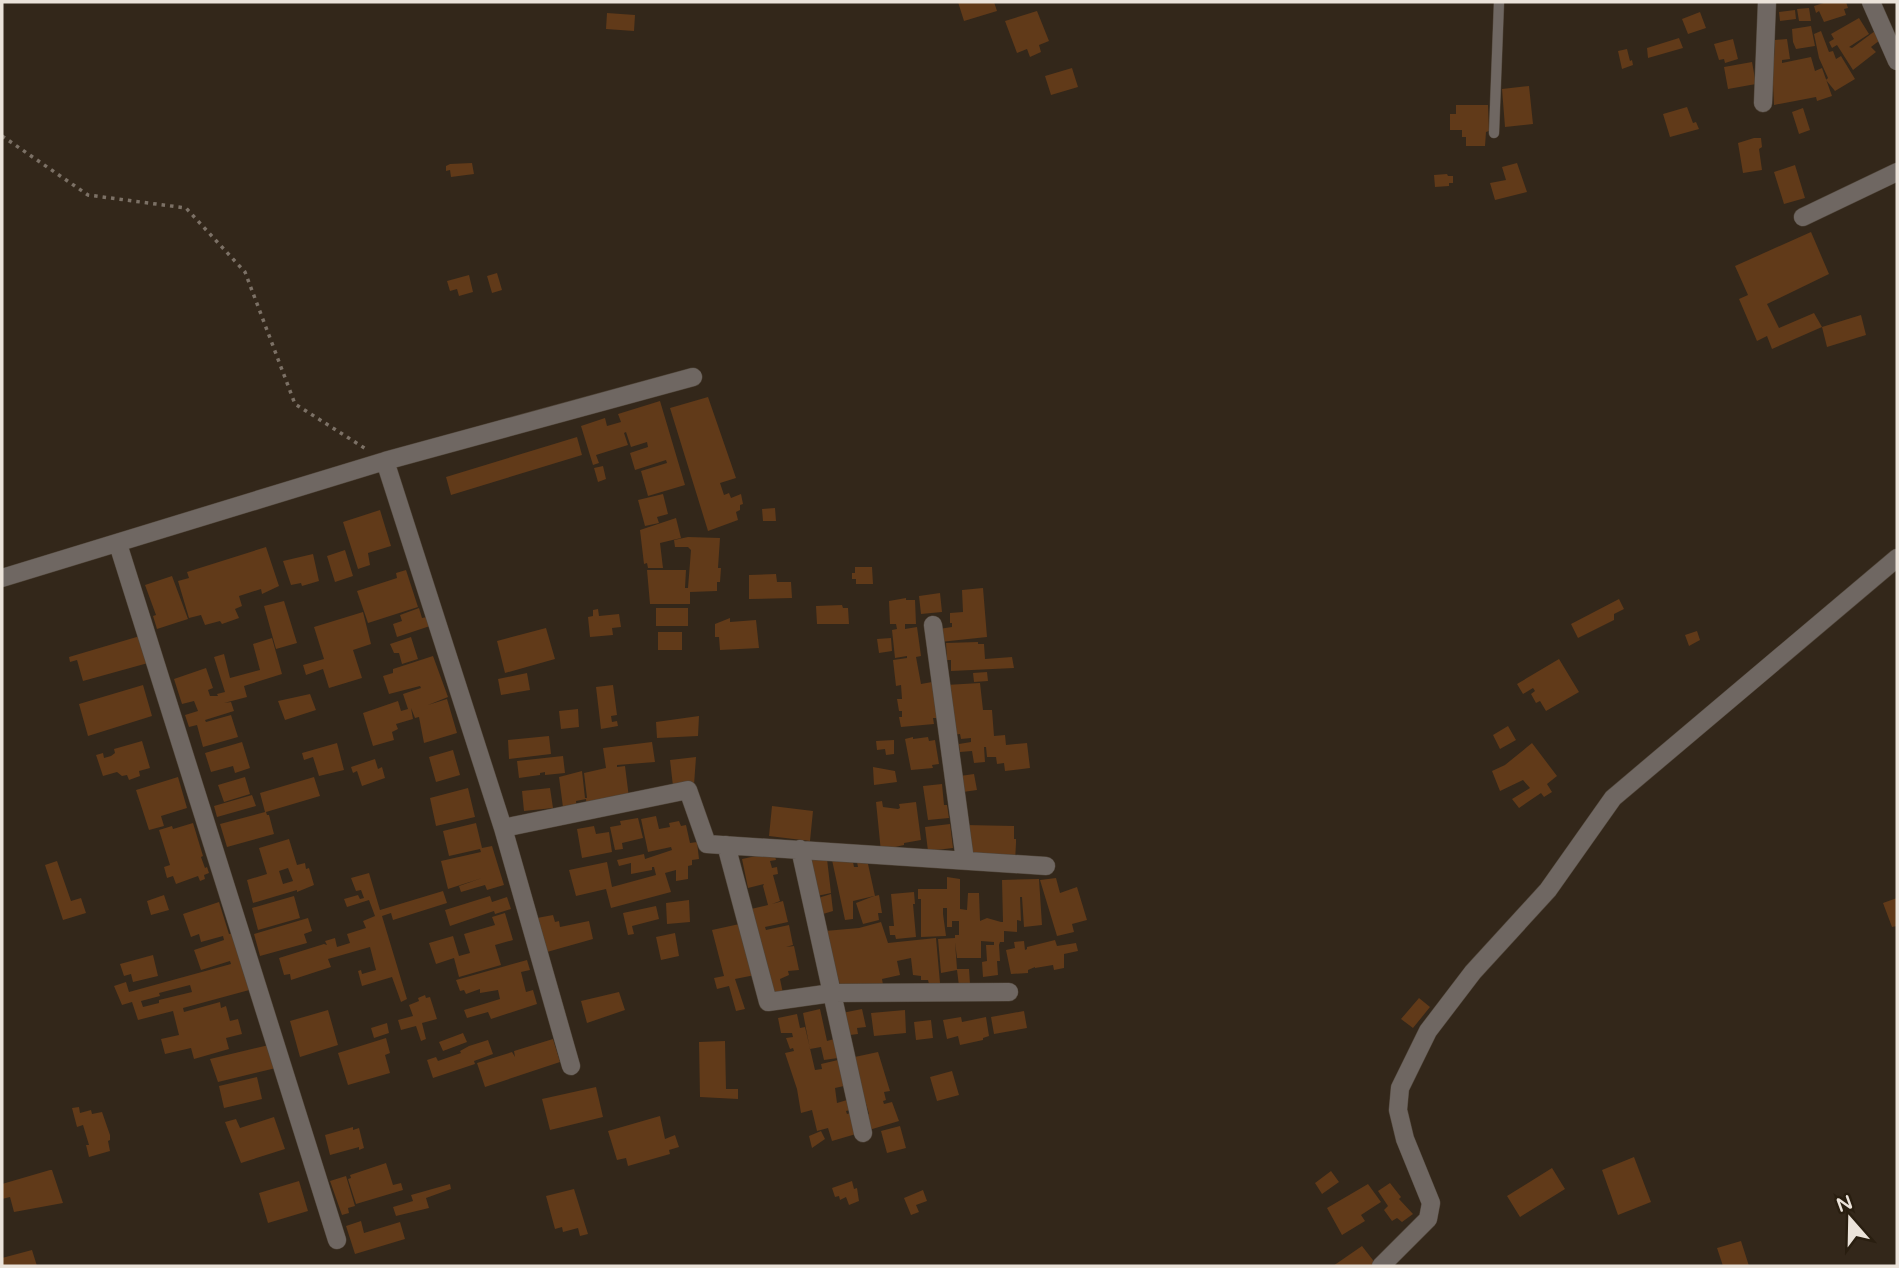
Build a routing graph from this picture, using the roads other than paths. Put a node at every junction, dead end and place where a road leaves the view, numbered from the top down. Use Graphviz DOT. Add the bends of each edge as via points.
graph roads {
  1 [pos="1499,2"];
  2 [pos="1767,2"];
  3 [pos="1871,2"];
  4 [pos="1897,61"];
  5 [pos="1763,103"];
  6 [pos="1494,133"];
  7 [pos="1897,172"];
  8 [pos="1803,217"];
  9 [pos="693,377"];
  10 [pos="385,461"];
  11 [pos="118,544"];
  12 [pos="1897,558"];
  13 [pos="2,578"];
  14 [pos="933,625"];
  15 [pos="503,828"];
  16 [pos="726,845"];
  17 [pos="800,849"];
  18 [pos="965,860"];
  19 [pos="1046,866"];
  20 [pos="1009,992"];
  21 [pos="832,993"];
  22 [pos="571,1066"];
  23 [pos="863,1133"];
  24 [pos="337,1240"];
  25 [pos="1381,1266"];
  1 -- 6 [label="lane"];
  2 -- 5 [label="street"];
  3 -- 4 [label="street"];
  7 -- 8 [label="street"];
  9 -- 10 [label="street"];
  10 -- 11 [label="street"];
  10 -- 15 [label="street"];
  11 -- 13 [label="street"];
  11 -- 24 [label="street"];
  12 -- 25 [label="street" via="1613,798 1548,890 1473,972 1428,1031 1400,1088 1398,1110 1431,1203 1428,1219"];
  14 -- 18 [label="street"];
  15 -- 16 [label="street" via="688,790 707,844"];
  15 -- 22 [label="street"];
  16 -- 17 [label="street"];
  16 -- 21 [label="street" via="768,1002"];
  17 -- 18 [label="street"];
  17 -- 21 [label="street"];
  18 -- 19 [label="street"];
  20 -- 21 [label="street"];
  21 -- 23 [label="street"];
}
